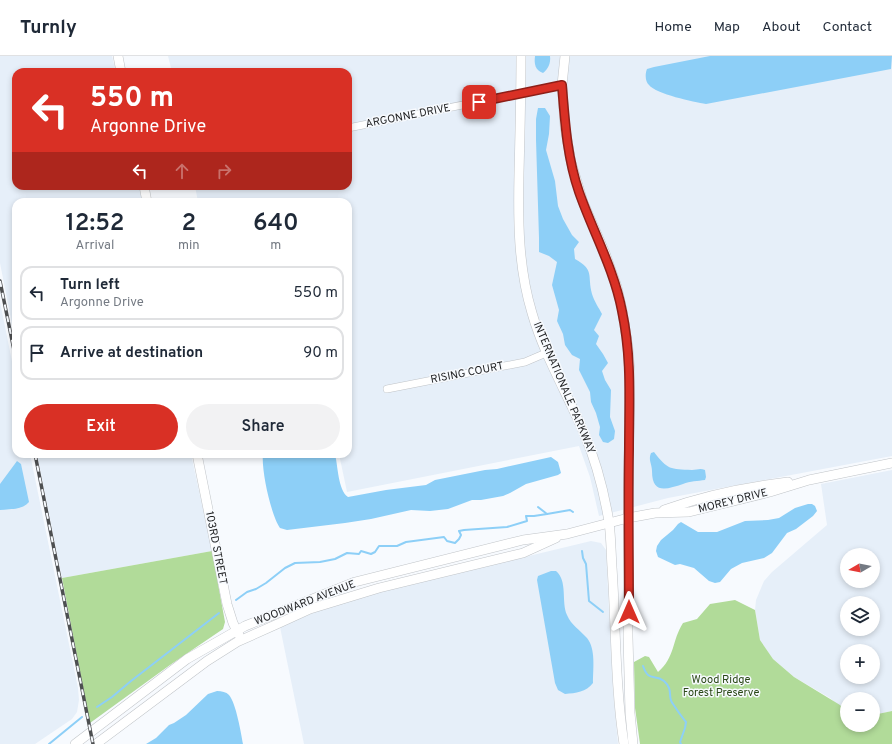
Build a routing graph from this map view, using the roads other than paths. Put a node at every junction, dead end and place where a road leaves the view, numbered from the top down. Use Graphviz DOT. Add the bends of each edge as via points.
graph roads {
  1 [pos="118,56"];
  2 [pos="521,56"];
  3 [pos="565,56"];
  4 [pos="120,68"];
  5 [pos="562,85"];
  6 [pos="521,94"];
  7 [pos="352,127"];
  8 [pos="546,353"];
  9 [pos="387,389"];
  10 [pos="198,458"];
  11 [pos="892,463"];
  12 [pos="628,518"];
  13 [pos="609,523"];
  14 [pos="567,534"];
  15 [pos="237,630"];
  16 [pos="241,640"];
  17 [pos="75,744"];
  18 [pos="96,744"];
  19 [pos="624,744"];
  20 [pos="633,744"];
  1 -- 4 [label="street"];
  2 -- 6 [label="street, INTERNATIONALE PARKWAY"];
  3 -- 5 [label="street"];
  5 -- 6 [label="street, ARGONNE DRIVE"];
  5 -- 12 [label="street" via="565,127 574,176 611,270 627,334 630,372"];
  6 -- 7 [label="street, ARGONNE DRIVE"];
  6 -- 8 [label="street, INTERNATIONALE PARKWAY" via="518,217 520,251 530,305"];
  8 -- 9 [label="street, RISING COURT" via="525,362"];
  8 -- 13 [label="street, INTERNATIONALE PARKWAY" via="591,450"];
  10 -- 15 [label="street, 103RD STREET" via="227,604"];
  11 -- 12 [label="street, MOREY DRIVE" via="809,480 688,512 655,513"];
  12 -- 13 [label="street, WOODWARD AVENUE"];
  12 -- 20 [label="street" via="630,713"];
  13 -- 14 [label="street, WOODWARD AVENUE"];
  13 -- 19 [label="street, INTERNATIONALE PARKWAY" via="618,704"];
  14 -- 15 [label="street, WOODWARD AVENUE" via="523,540 355,582"];
  14 -- 16 [label="street, WOODWARD AVENUE" via="523,553 379,588 310,609"];
  15 -- 16 [label="street, 103RD STREET"];
  15 -- 17 [label="street, WOODWARD AVENUE" via="187,659"];
  16 -- 18 [label="street, WOODWARD AVENUE" via="192,670"];
}
